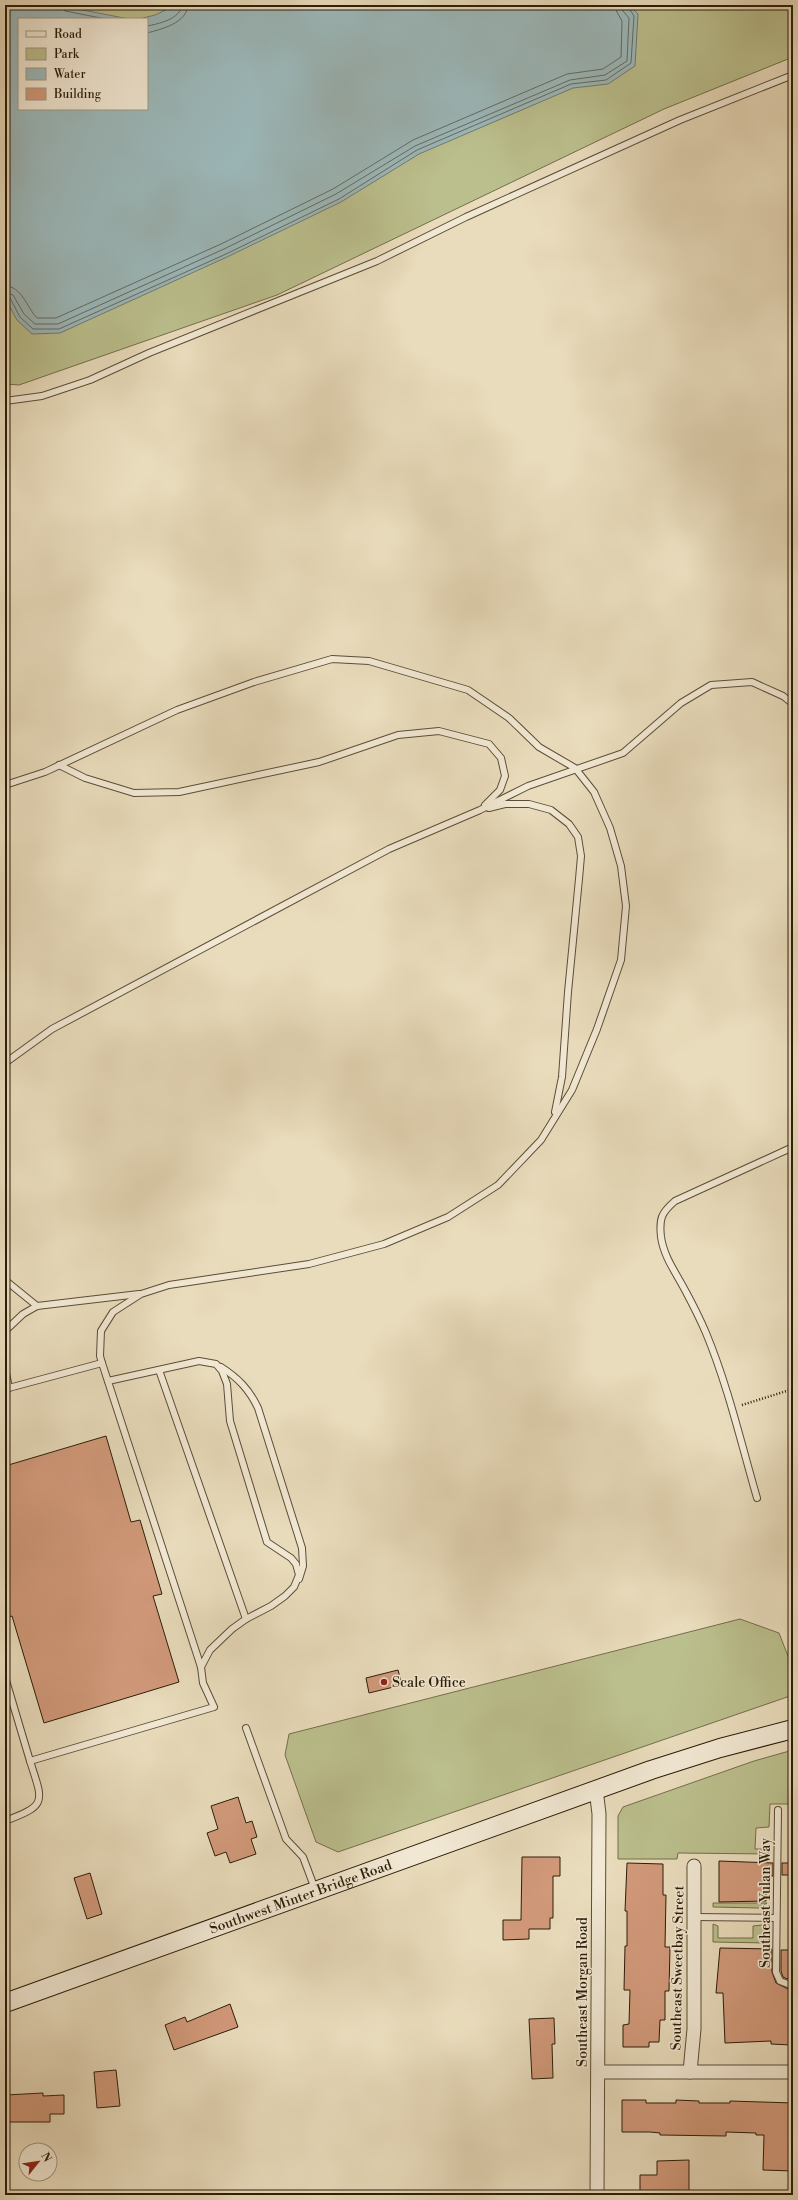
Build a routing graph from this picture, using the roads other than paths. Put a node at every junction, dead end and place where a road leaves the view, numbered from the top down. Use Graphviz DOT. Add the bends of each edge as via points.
graph roads {
  1 [pos="793,75"];
  2 [pos="5,401"];
  3 [pos="793,704"];
  4 [pos="59,765"];
  5 [pos="575,768"];
  6 [pos="5,785"];
  7 [pos="480,810"];
  8 [pos="5,1063"];
  9 [pos="552,1122"];
  10 [pos="793,1147"];
  11 [pos="5,1280"];
  12 [pos="141,1294"];
  13 [pos="37,1306"];
  14 [pos="5,1331"];
  15 [pos="102,1363"];
  16 [pos="216,1364"];
  17 [pos="5,1368"];
  18 [pos="159,1370"];
  19 [pos="108,1382"];
  20 [pos="7,1389"];
  21 [pos="757,1498"];
  22 [pos="294,1586"];
  23 [pos="246,1618"];
  24 [pos="201,1667"];
  25 [pos="5,1678"];
  26 [pos="246,1728"];
  27 [pos="793,1730"];
  28 [pos="30,1761"];
  29 [pos="596,1790"];
  30 [pos="778,1810"];
  31 [pos="5,1821"];
  32 [pos="694,1866"];
  33 [pos="316,1891"];
  34 [pos="695,1917"];
  35 [pos="776,1918"];
  36 [pos="793,1986"];
  37 [pos="5,2003"];
  38 [pos="598,2072"];
  39 [pos="690,2072"];
  40 [pos="793,2072"];
  41 [pos="597,2195"];
  1 -- 2 [label="lane" via="673,124 466,217 377,261 149,353 90,380 42,396"];
  3 -- 5 [label="lane" via="783,696 752,682 711,685 681,703 623,753"];
  4 -- 5 [label="lane" via="177,710 254,682 332,659 370,660 468,690 509,718 539,747"];
  4 -- 6 [label="lane"];
  4 -- 7 [label="lane" via="85,778 134,793 179,792 319,762 398,735 439,731 489,744 501,758 505,776 500,790"];
  5 -- 7 [label="lane" via="528,786"];
  5 -- 9 [label="lane" via="594,792 610,828 621,866 626,906 621,960 600,1022 572,1090"];
  7 -- 8 [label="lane" via="389,849 327,881 52,1029"];
  7 -- 9 [label="lane" via="505,804 529,804 551,810 569,824 578,837 581,856 562,1077 559,1102"];
  9 -- 12 [label="lane" via="541,1140 498,1185 448,1217 391,1241 309,1264 169,1285"];
  10 -- 21 [label="lane" via="675,1201 664,1210 660,1222 661,1239 670,1265 706,1333"];
  11 -- 13 [label="lane"];
  12 -- 13 [label="lane"];
  12 -- 15 [label="lane" via="113,1312 101,1331"];
  13 -- 14 [label="lane" via="23,1314"];
  15 -- 19 [label="lane"];
  15 -- 20 [label="lane"];
  16 -- 18 [label="lane" via="199,1361"];
  16 -- 22 [label="lane" via="227,1384 230,1421 267,1542 296,1564 299,1575"];
  16 -- 22 [label="lane" via="242,1383 258,1408 302,1548 304,1566"];
  17 -- 20 [label="lane"];
  18 -- 19 [label="lane"];
  18 -- 23 [label="lane"];
  19 -- 24 [label="lane"];
  22 -- 23 [label="lane" via="272,1606"];
  23 -- 24 [label="lane" via="210,1650"];
  24 -- 28 [label="lane" via="203,1683 214,1707"];
  25 -- 28 [label="lane"];
  26 -- 33 [label="lane" via="286,1838 303,1857"];
  27 -- 29 [label="main road, Southwest Minter Bridge Road" via="713,1750"];
  28 -- 31 [label="lane" via="40,1798 37,1806"];
  29 -- 33 [label="main road, Southwest Minter Bridge Road"];
  29 -- 38 [label="street, Southeast Morgan Road" via="599,1809"];
  30 -- 35 [label="lane, Southeast Yulan Way"];
  32 -- 34 [label="street, Southeast Sweetbay Street"];
  33 -- 37 [label="main road, Southwest Minter Bridge Road"];
  34 -- 35 [label="lane"];
  34 -- 39 [label="street, Southeast Sweetbay Street" via="694,2029"];
  35 -- 36 [label="lane, Southeast Yulan Way" via="776,1972 780,1981"];
  38 -- 39 [label="street"];
  38 -- 41 [label="street, Southeast Morgan Road"];
  39 -- 40 [label="street"];
}
